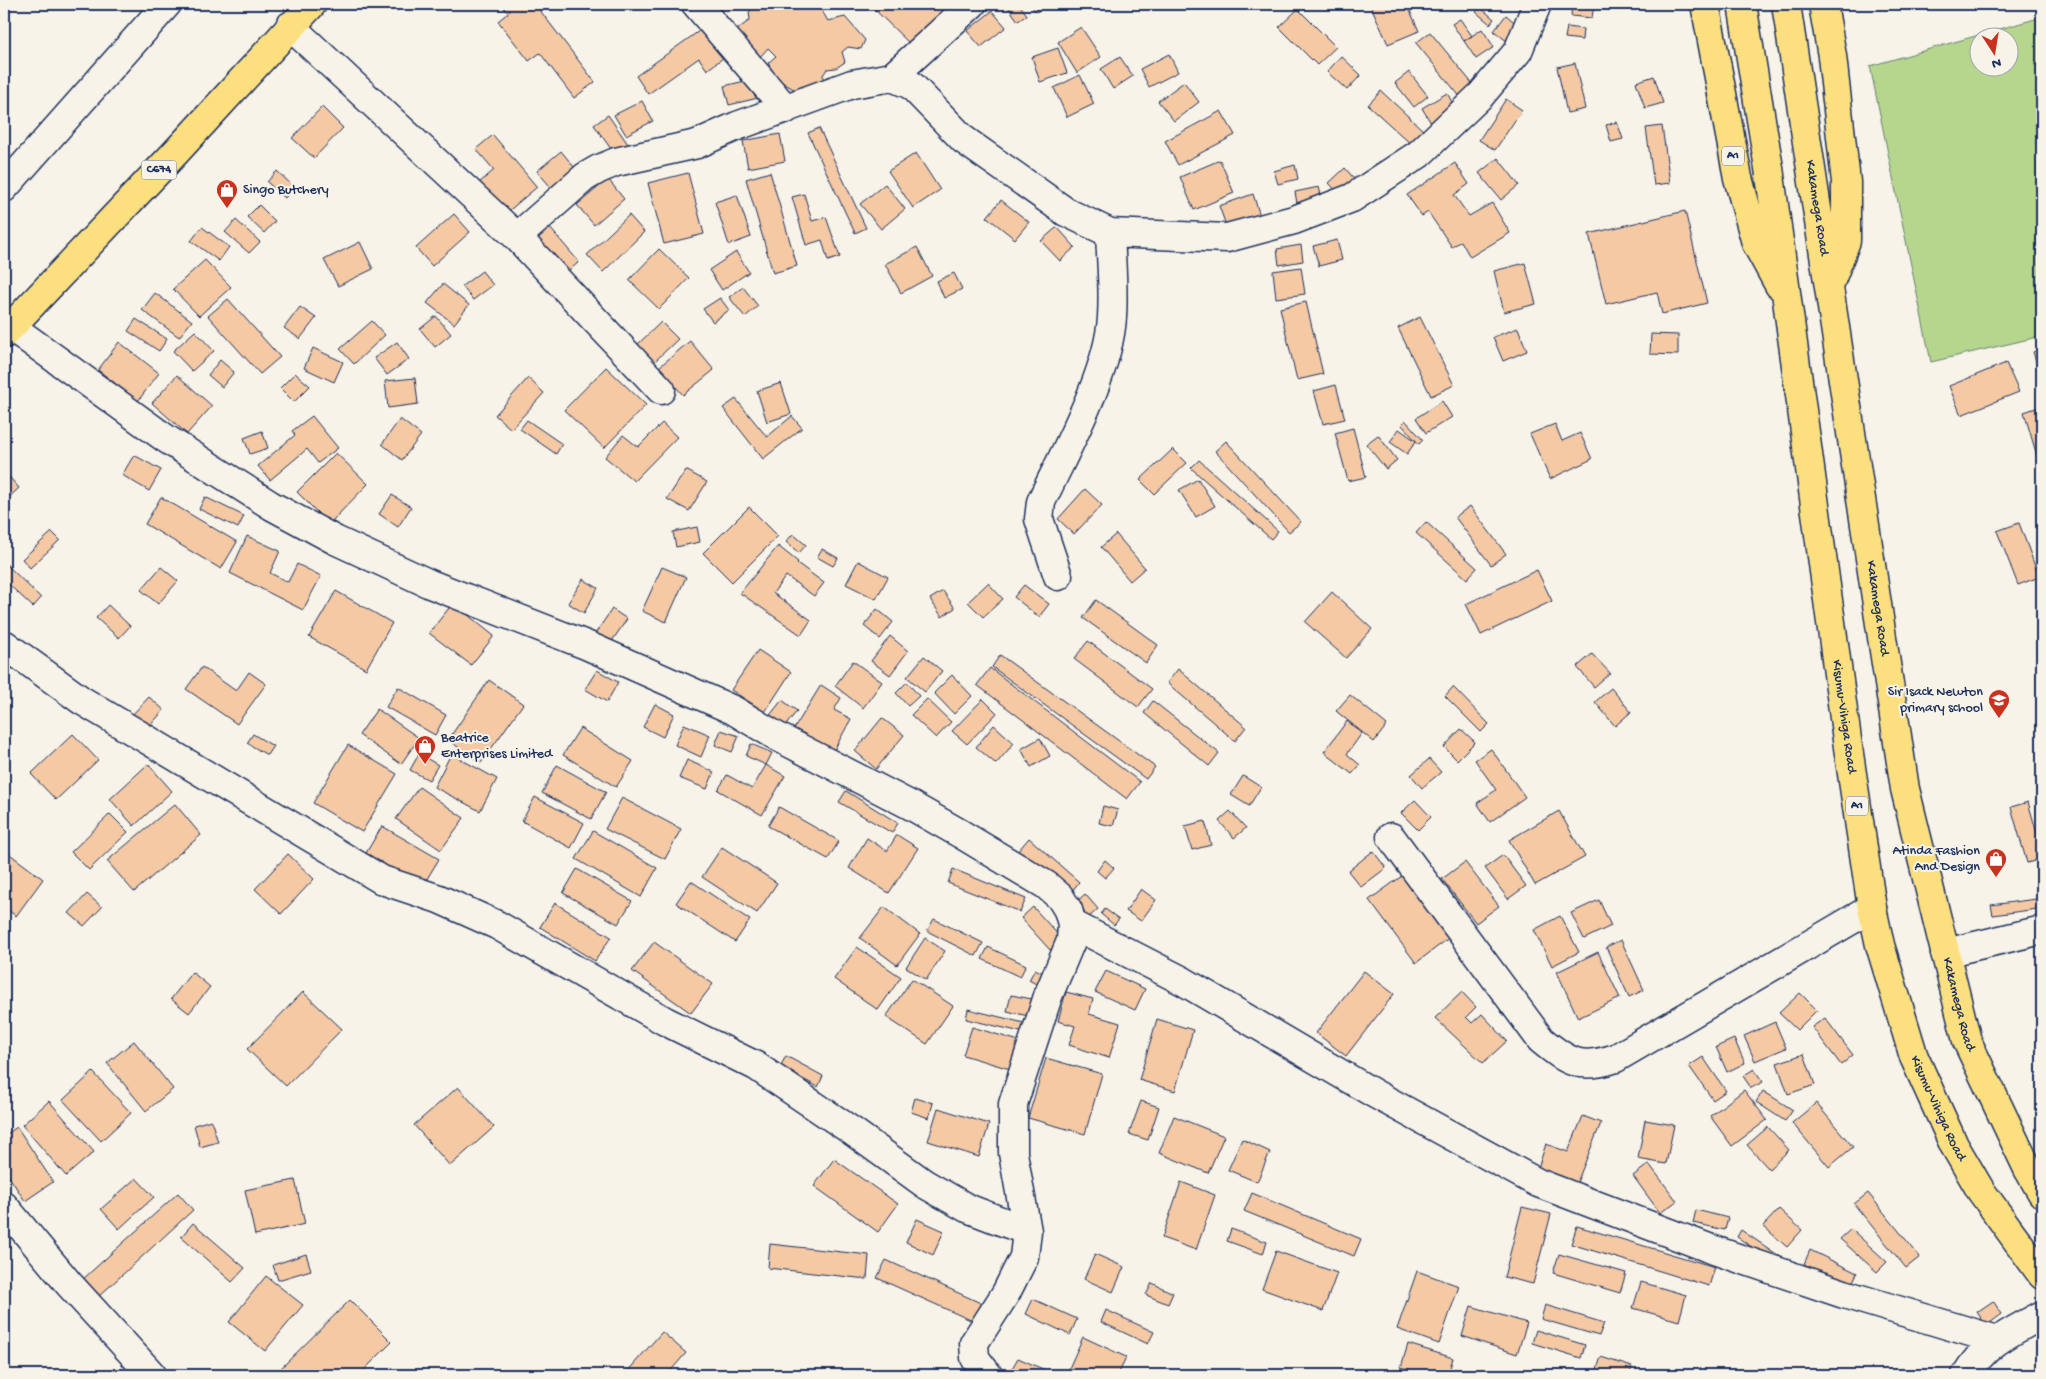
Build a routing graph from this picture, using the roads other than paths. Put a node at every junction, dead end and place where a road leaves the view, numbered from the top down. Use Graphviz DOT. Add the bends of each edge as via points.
graph roads {
  1 [pos="167,4"];
  2 [pos="312,4"];
  3 [pos="696,4"];
  4 [pos="972,4"];
  5 [pos="1538,4"];
  6 [pos="1705,4"];
  7 [pos="1742,4"];
  8 [pos="1786,4"];
  9 [pos="1823,4"];
  10 [pos="290,26"];
  11 [pos="892,77"];
  12 [pos="786,108"];
  13 [pos="4,188"];
  14 [pos="1110,233"];
  15 [pos="517,237"];
  16 [pos="1830,284"];
  17 [pos="1787,299"];
  18 [pos="7,330"];
  19 [pos="661,390"];
  20 [pos="1058,576"];
  21 [pos="4,644"];
  22 [pos="1391,837"];
  23 [pos="1872,908"];
  24 [pos="1072,924"];
  25 [pos="2042,930"];
  26 [pos="1945,953"];
  27 [pos="2042,1193"];
  28 [pos="4,1206"];
  29 [pos="1026,1231"];
  30 [pos="2042,1275"];
  31 [pos="2042,1315"];
  32 [pos="1997,1340"];
  33 [pos="152,1375"];
  34 [pos="988,1375"];
  35 [pos="1966,1375"];
  1 -- 13 [label="street"];
  2 -- 10 [label="main road, C674"];
  3 -- 12 [label="street"];
  4 -- 11 [label="street"];
  5 -- 14 [label="street" via="1518,51 1481,96 1418,154 1352,198 1294,220 1227,238"];
  6 -- 17 [label="main road, A1" via="1738,178 1756,243"];
  7 -- 17 [label="main road, A1"];
  8 -- 16 [label="main road, Kakamega Road"];
  9 -- 16 [label="main road" via="1846,182 1846,241"];
  10 -- 15 [label="street"];
  10 -- 18 [label="main road, C674"];
  11 -- 12 [label="street" via="852,84"];
  11 -- 14 [label="street" via="911,85 964,140 1066,212"];
  12 -- 15 [label="street" via="697,144 616,162 599,169 585,177"];
  14 -- 20 [label="street" via="1112,318 1105,352 1093,388 1041,502 1039,519"];
  15 -- 19 [label="street"];
  16 -- 26 [label="main road, Kakamega Road" via="1905,789"];
  17 -- 23 [label="main road, Kisumu-Vihiga Road / A1"];
  18 -- 24 [label="street" via="165,438 272,506 335,540 430,584 586,645 733,710 778,737 910,805 1046,885 1060,897"];
  21 -- 29 [label="street" via="81,700 382,880 439,899 497,925 665,1022 756,1066 925,1184 967,1208"];
  22 -- 23 [label="street" via="1541,1040 1572,1062 1584,1064 1616,1058"];
  23 -- 30 [label="main road, Kisumu-Vihiga Road / A1" via="1908,1038 1930,1094 1981,1191"];
  24 -- 29 [label="street" via="1071,941 1048,996 1013,1104 1012,1153"];
  24 -- 32 [label="street" via="1183,981 1375,1094 1538,1183 1742,1260"];
  25 -- 26 [label="street"];
  26 -- 27 [label="main road, Kakamega Road" via="1967,1041"];
  28 -- 33 [label="street"];
  29 -- 34 [label="street" via="1024,1257 1006,1293 974,1343 975,1358"];
  31 -- 32 [label="street"];
  32 -- 35 [label="street"];
}
